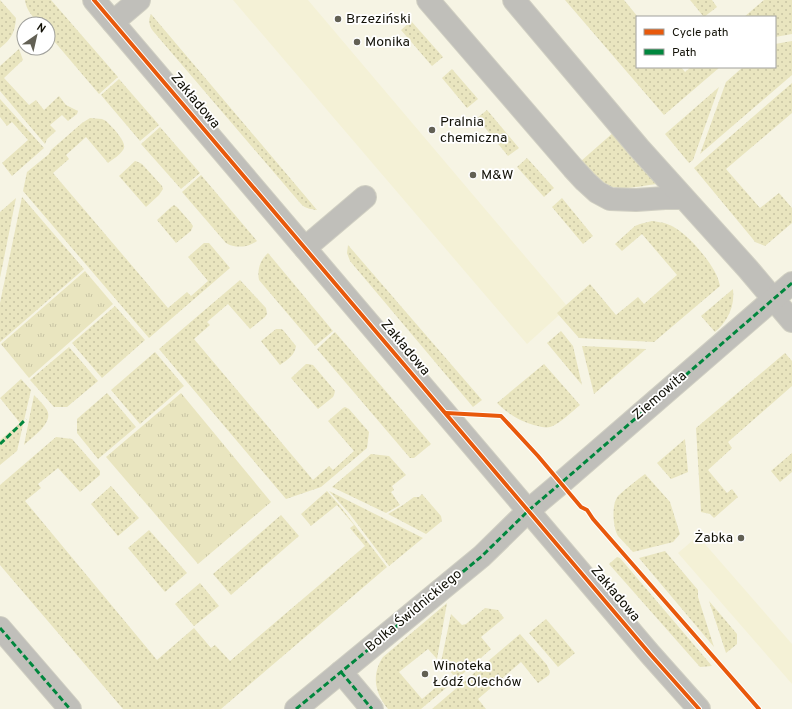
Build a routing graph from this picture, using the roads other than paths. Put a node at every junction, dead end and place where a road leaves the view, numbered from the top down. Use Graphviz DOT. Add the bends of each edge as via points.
graph roads {
  1 [pos="94,0"];
  2 [pos="139,0"];
  3 [pos="428,0"];
  4 [pos="514,0"];
  5 [pos="113,22"];
  6 [pos="365,196"];
  7 [pos="683,198"];
  8 [pos="305,248"];
  9 [pos="792,283"];
  10 [pos="774,298"];
  11 [pos="792,321"];
  12 [pos="529,510"];
  13 [pos="0,628"];
  14 [pos="341,672"];
  15 [pos="70,709"];
  16 [pos="296,709"];
  17 [pos="372,709"];
  18 [pos="699,709"];
  1 -- 5 [label="street, Zakładowa"];
  2 -- 5 [label="street"];
  3 -- 7 [label="street" via="573,168 597,192 610,199 624,200"];
  4 -- 7 [label="street"];
  5 -- 8 [label="street, Zakładowa"];
  6 -- 8 [label="street"];
  7 -- 10 [label="street"];
  8 -- 12 [label="street, Zakładowa"];
  9 -- 10 [label="street, Ziemowita"];
  10 -- 11 [label="street"];
  10 -- 12 [label="street, Ziemowita"];
  12 -- 14 [label="street, Bolka Świdnickiego" via="482,556"];
  12 -- 18 [label="street, Zakładowa"];
  13 -- 15 [label="street"];
  14 -- 16 [label="street, Bolka Świdnickiego"];
  14 -- 17 [label="street"];
}
